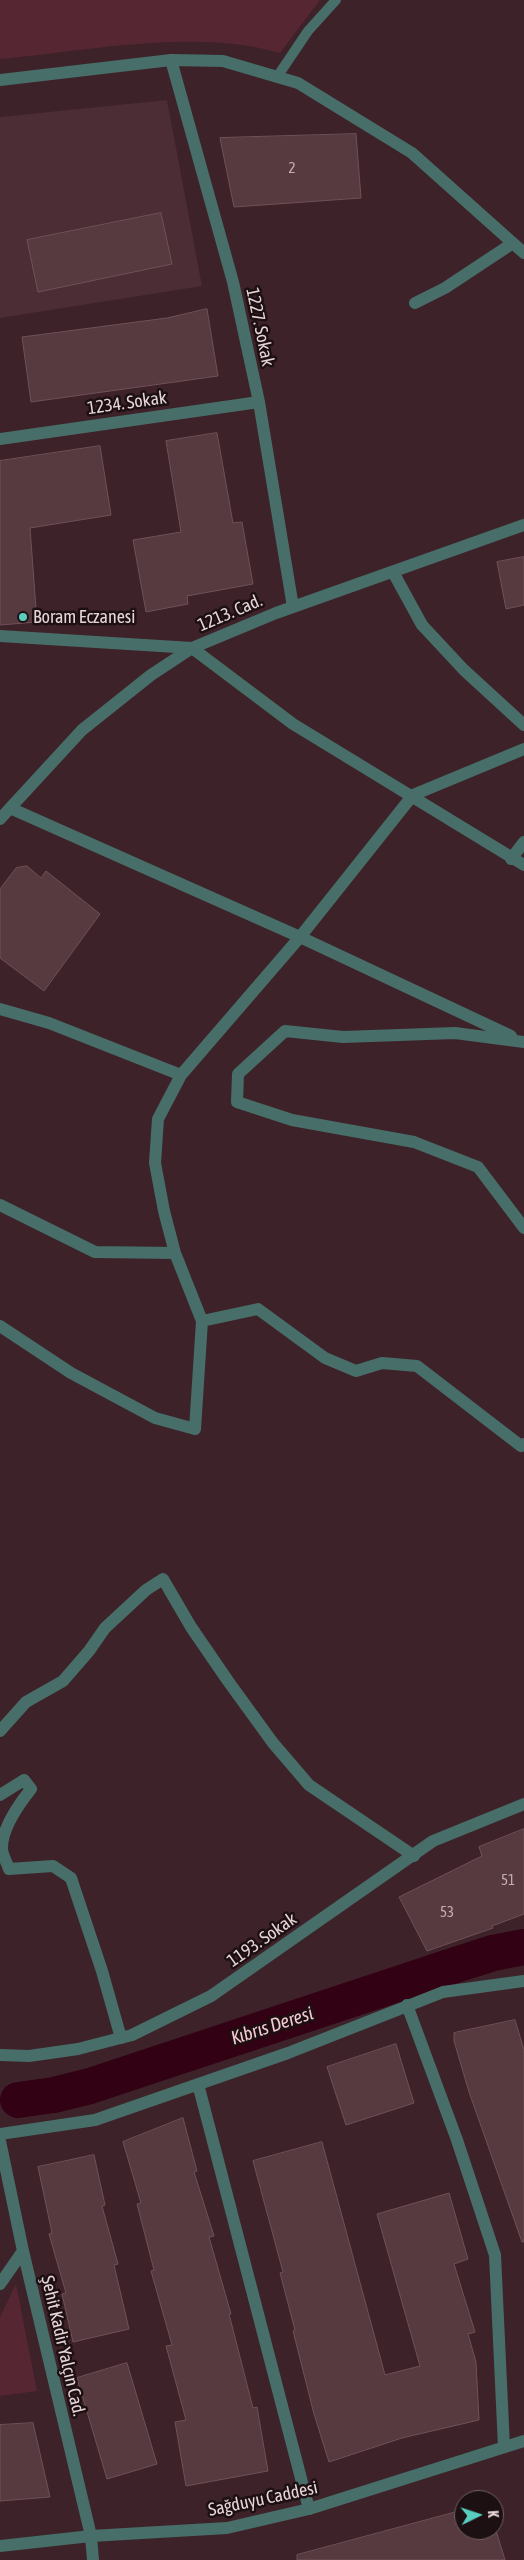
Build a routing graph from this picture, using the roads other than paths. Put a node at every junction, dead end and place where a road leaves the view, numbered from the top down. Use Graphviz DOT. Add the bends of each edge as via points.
graph roads {
  1 [pos="336,0"];
  2 [pos="171,60"];
  3 [pos="277,77"];
  4 [pos="0,80"];
  5 [pos="513,243"];
  6 [pos="524,253"];
  7 [pos="415,304"];
  8 [pos="259,402"];
  9 [pos="0,439"];
  10 [pos="524,525"];
  11 [pos="393,572"];
  12 [pos="293,607"];
  13 [pos="0,636"];
  14 [pos="192,648"];
  15 [pos="524,725"];
  16 [pos="524,749"];
  17 [pos="413,795"];
  18 [pos="10,808"];
  19 [pos="0,818"];
  20 [pos="524,842"];
  21 [pos="511,859"];
  22 [pos="524,865"];
  23 [pos="300,937"];
  24 [pos="0,1009"];
  25 [pos="523,1042"];
  26 [pos="180,1075"];
  27 [pos="0,1205"];
  28 [pos="524,1228"];
  29 [pos="175,1253"];
  30 [pos="202,1321"];
  31 [pos="2,1331"];
  32 [pos="524,1444"];
  33 [pos="0,1731"];
  34 [pos="0,1794"];
  35 [pos="524,1804"];
  36 [pos="414,1856"];
  37 [pos="524,1981"];
  38 [pos="407,2005"];
  39 [pos="121,2038"];
  40 [pos="0,2055"];
  41 [pos="198,2084"];
  42 [pos="0,2134"];
  43 [pos="0,2140"];
  44 [pos="22,2252"];
  45 [pos="0,2284"];
  46 [pos="524,2441"];
  47 [pos="504,2447"];
  48 [pos="309,2509"];
  49 [pos="91,2536"];
  50 [pos="0,2546"];
  51 [pos="93,2560"];
  1 -- 3 [label="lane" via="308,31"];
  2 -- 3 [label="street" via="223,61"];
  2 -- 4 [label="street"];
  2 -- 8 [label="street, 1227. Sokak" via="233,282"];
  3 -- 5 [label="street" via="298,83 412,153"];
  5 -- 6 [label="street"];
  5 -- 7 [label="street"];
  8 -- 9 [label="street, 1234. Sokak"];
  8 -- 12 [label="street, 1227. Sokak"];
  10 -- 11 [label="street, 1213. Cad."];
  11 -- 12 [label="street, 1213. Cad."];
  11 -- 15 [label="street" via="422,625 464,670"];
  12 -- 14 [label="street, 1213. Cad."];
  13 -- 14 [label="street"];
  14 -- 17 [label="street" via="293,724"];
  14 -- 18 [label="street, 1213. Cad." via="82,730"];
  16 -- 17 [label="street"];
  17 -- 21 [label="street"];
  17 -- 23 [label="street"];
  18 -- 19 [label="street, 1213. Cad."];
  18 -- 23 [label="street"];
  20 -- 21 [label="street"];
  21 -- 22 [label="street"];
  23 -- 25 [label="street"];
  23 -- 26 [label="street"];
  24 -- 26 [label="street" via="49,1023"];
  25 -- 28 [label="street" via="455,1034 343,1037 285,1031 238,1074 236,1102 292,1120 414,1142 478,1167"];
  26 -- 29 [label="street" via="158,1119 155,1162"];
  27 -- 29 [label="street" via="95,1252"];
  29 -- 30 [label="street"];
  30 -- 31 [label="street" via="195,1429 155,1418"];
  30 -- 32 [label="street" via="258,1309 325,1358 356,1371 382,1363 417,1366 521,1446"];
  33 -- 36 [label="street" via="26,1702 63,1681 90,1651 105,1628 146,1590 163,1579 228,1681 273,1743 309,1785"];
  34 -- 39 [label="street" via="24,1780 31,1789 18,1805 5,1833 2,1850 9,1868 53,1866 71,1878"];
  35 -- 36 [label="street, 1193. Sokak" via="433,1841"];
  36 -- 39 [label="street, 1193. Sokak" via="211,1996"];
  37 -- 38 [label="street" via="443,1992"];
  38 -- 41 [label="street" via="288,2053"];
  38 -- 47 [label="street" via="495,2255"];
  39 -- 40 [label="street, 1193. Sokak" via="78,2049 29,2056"];
  41 -- 42 [label="street" via="95,2120"];
  41 -- 48 [label="street"];
  43 -- 44 [label="street, Şehit Kadir Yalçın Cad."];
  44 -- 45 [label="street"];
  44 -- 49 [label="street, Şehit Kadir Yalçın Cad."];
  46 -- 47 [label="street, Sağduyu Caddesi"];
  47 -- 48 [label="street, Sağduyu Caddesi"];
  48 -- 49 [label="street, Sağduyu Caddesi" via="227,2528"];
  49 -- 50 [label="street, Sağduyu Caddesi"];
  49 -- 51 [label="street, Şehit Kadir Yalçın Cad."];
}
